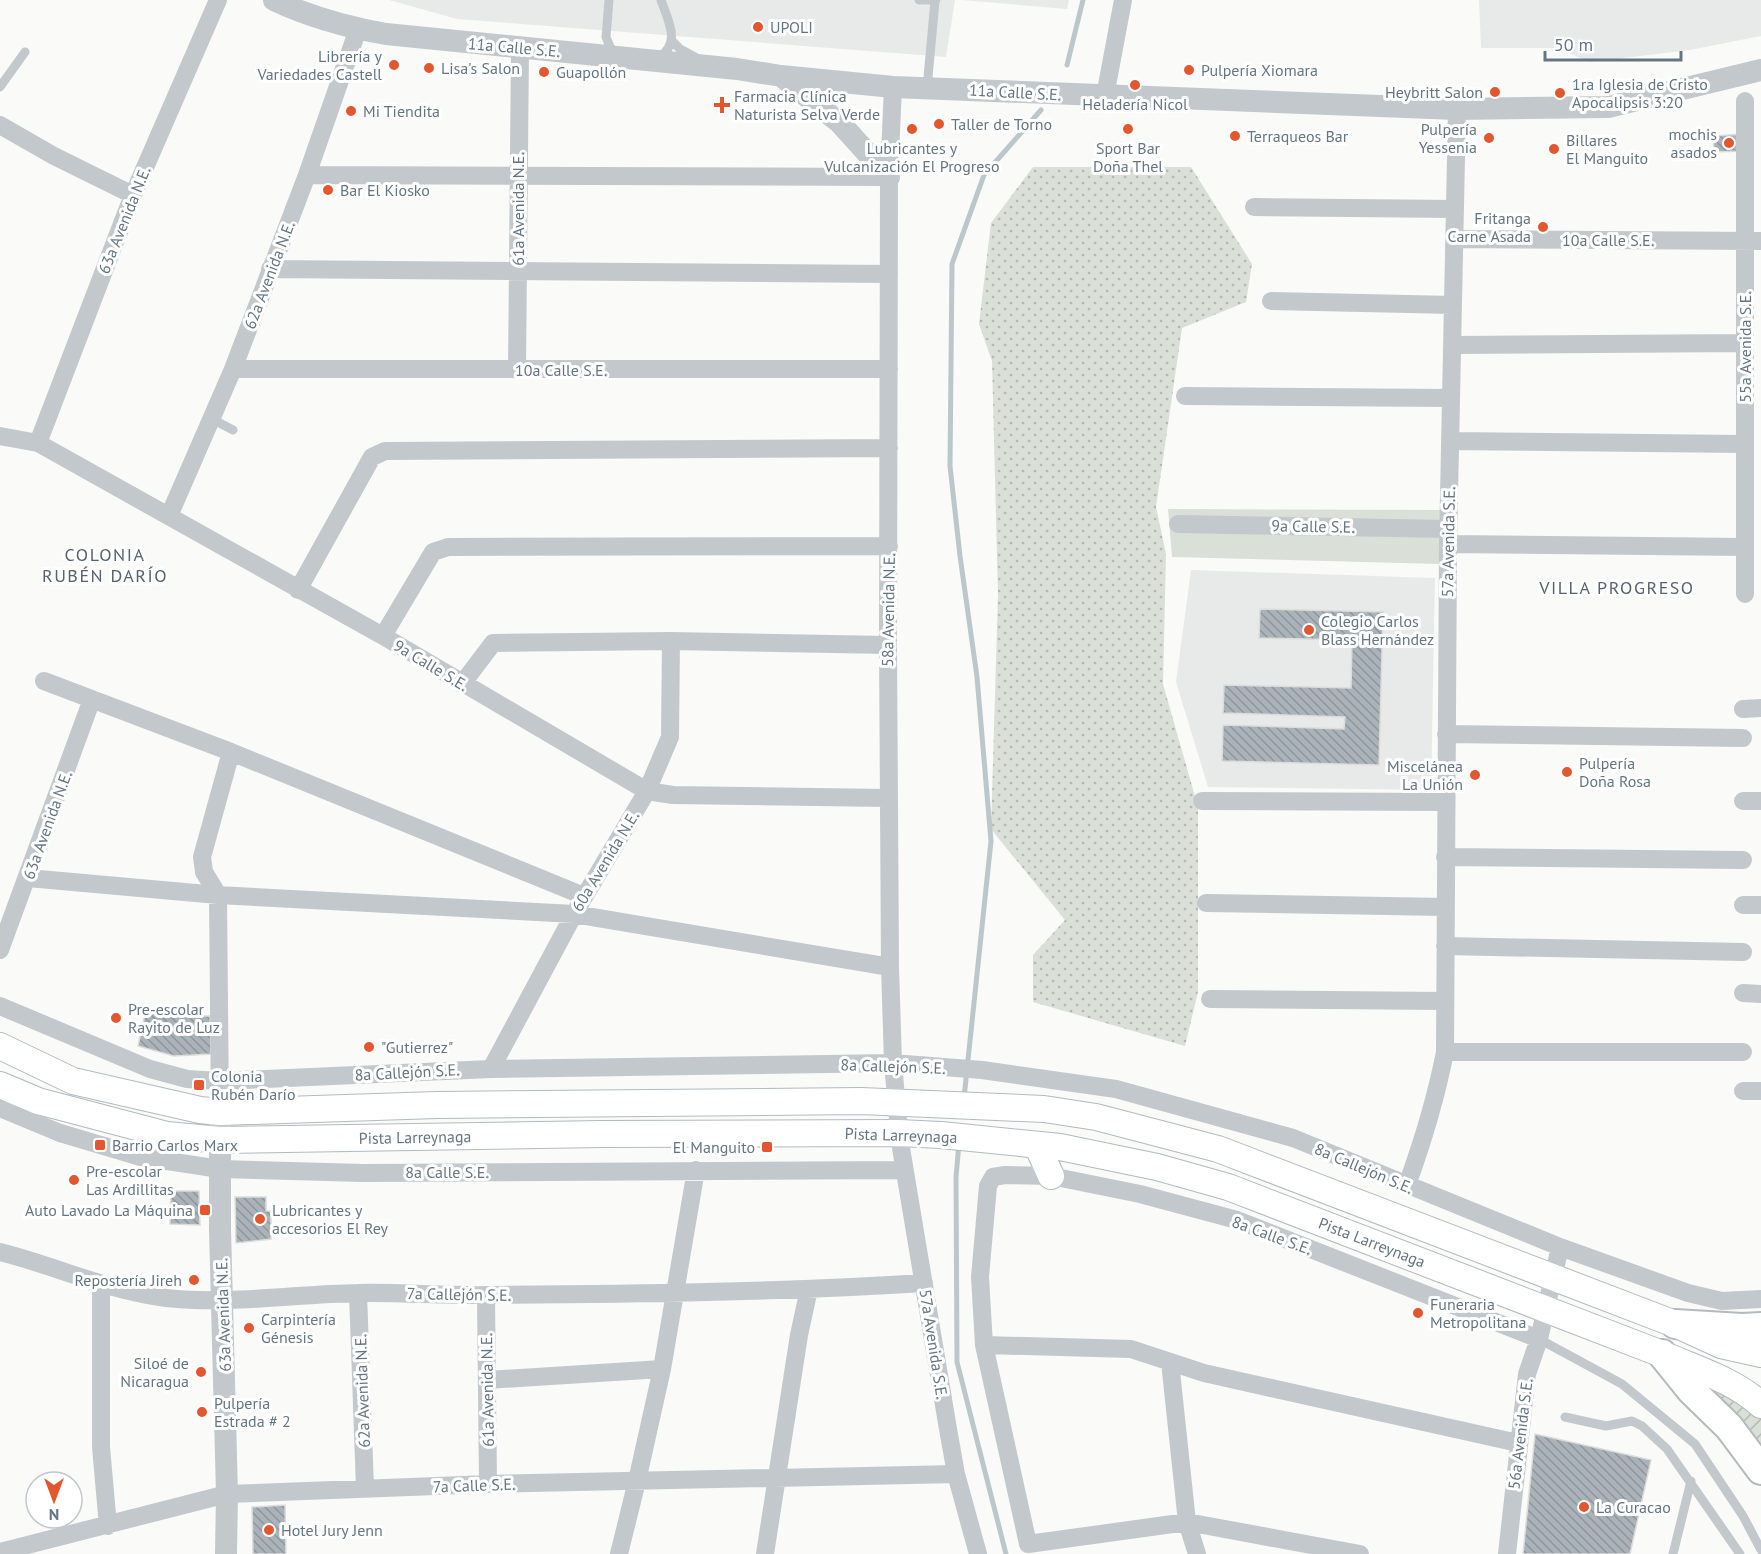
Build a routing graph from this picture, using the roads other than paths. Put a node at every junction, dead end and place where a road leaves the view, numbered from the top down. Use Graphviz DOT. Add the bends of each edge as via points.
graph roads {
  1 [pos="218,0"];
  2 [pos="274,0"];
  3 [pos="609,0"];
  4 [pos="661,0"];
  5 [pos="919,0"];
  6 [pos="936,0"];
  7 [pos="1124,0"];
  8 [pos="358,29"];
  9 [pos="672,41"];
  10 [pos="610,47"];
  11 [pos="520,48"];
  12 [pos="25,52"];
  13 [pos="654,60"];
  14 [pos="722,68"];
  15 [pos="1761,70"];
  16 [pos="781,76"];
  17 [pos="0,87"];
  18 [pos="893,87"];
  19 [pos="927,88"];
  20 [pos="1105,96"];
  21 [pos="1745,101"];
  22 [pos="1457,109"];
  23 [pos="0,125"];
  24 [pos="1753,128"];
  25 [pos="307,175"];
  26 [pos="518,176"];
  27 [pos="889,177"];
  28 [pos="133,195"];
  29 [pos="1254,207"];
  30 [pos="1455,209"];
  31 [pos="1455,239"];
  32 [pos="1753,241"];
  33 [pos="270,269"];
  34 [pos="519,272"];
  35 [pos="889,274"];
  36 [pos="1271,301"];
  37 [pos="1454,304"];
  38 [pos="1745,343"];
  39 [pos="1453,345"];
  40 [pos="234,369"];
  41 [pos="889,369"];
  42 [pos="517,370"];
  43 [pos="1753,389"];
  44 [pos="1185,396"];
  45 [pos="1451,398"];
  46 [pos="212,419"];
  47 [pos="233,430"];
  48 [pos="0,436"];
  49 [pos="1450,441"];
  50 [pos="38,443"];
  51 [pos="1745,444"];
  52 [pos="889,448"];
  53 [pos="1753,494"];
  54 [pos="169,516"];
  55 [pos="1178,524"];
  56 [pos="1448,536"];
  57 [pos="889,546"];
  58 [pos="1745,547"];
  59 [pos="298,590"];
  60 [pos="1745,594"];
  61 [pos="383,636"];
  62 [pos="671,641"];
  63 [pos="888,645"];
  64 [pos="44,681"];
  65 [pos="462,684"];
  66 [pos="92,699"];
  67 [pos="1446,734"];
  68 [pos="1743,738"];
  69 [pos="231,752"];
  70 [pos="647,791"];
  71 [pos="888,798"];
  72 [pos="1202,801"];
  73 [pos="1445,802"];
  74 [pos="1445,857"];
  75 [pos="1743,860"];
  76 [pos="28,878"];
  77 [pos="218,895"];
  78 [pos="584,896"];
  79 [pos="1206,903"];
  80 [pos="1445,907"];
  81 [pos="574,914"];
  82 [pos="1445,946"];
  83 [pos="0,950"];
  84 [pos="1743,952"];
  85 [pos="890,967"];
  86 [pos="1210,999"];
  87 [pos="1445,1001"];
  88 [pos="0,1006"];
  89 [pos="0,1046"];
  90 [pos="1445,1052"];
  91 [pos="1743,1052"];
  92 [pos="894,1063"];
  93 [pos="490,1068"];
  94 [pos="219,1081"];
  95 [pos="0,1085"];
  96 [pos="896,1101"];
  97 [pos="0,1108"];
  98 [pos="220,1112"];
  99 [pos="899,1133"];
  100 [pos="220,1140"];
  101 [pos="1037,1144"];
  102 [pos="220,1169"];
  103 [pos="696,1170"];
  104 [pos="904,1170"];
  105 [pos="1051,1176"];
  106 [pos="1407,1185"];
  107 [pos="1560,1247"];
  108 [pos="0,1252"];
  109 [pos="1553,1277"];
  110 [pos="924,1283"];
  111 [pos="101,1284"];
  112 [pos="809,1289"];
  113 [pos="676,1292"];
  114 [pos="358,1293"];
  115 [pos="486,1296"];
  116 [pos="1761,1299"];
  117 [pos="223,1300"];
  118 [pos="1546,1310"];
  119 [pos="1675,1324"];
  120 [pos="1761,1327"];
  121 [pos="1539,1339"];
  122 [pos="984,1345"];
  123 [pos="1662,1354"];
  124 [pos="1761,1354"];
  125 [pos="1170,1362"];
  126 [pos="662,1369"];
  127 [pos="487,1380"];
  128 [pos="1761,1405"];
  129 [pos="1565,1417"];
  130 [pos="1518,1443"];
  131 [pos="1761,1470"];
  132 [pos="956,1474"];
  133 [pos="776,1478"];
  134 [pos="637,1481"];
  135 [pos="1691,1481"];
  136 [pos="489,1484"];
  137 [pos="365,1489"];
  138 [pos="227,1494"];
  139 [pos="1187,1522"];
  140 [pos="108,1526"];
  141 [pos="1761,1550"];
  142 [pos="0,1552"];
  143 [pos="226,1554"];
  144 [pos="619,1554"];
  145 [pos="765,1554"];
  146 [pos="978,1554"];
  147 [pos="1197,1554"];
  148 [pos="1360,1554"];
  149 [pos="1507,1554"];
  150 [pos="1673,1554"];
  151 [pos="1740,1554"];
  1 -- 28 [label="street, 63a Avenida N.E."];
  2 -- 8 [label="street, 11a Calle S.E." via="306,15"];
  3 -- 10 [label="lane"];
  4 -- 9 [label="lane"];
  5 -- 6 [label="lane"];
  6 -- 19 [label="lane"];
  7 -- 20 [label="street"];
  8 -- 11 [label="street, 11a Calle S.E."];
  8 -- 25 [label="street, 62a Avenida N.E."];
  9 -- 13 [label="lane" via="665,53"];
  9 -- 14 [label="lane" via="691,56"];
  10 -- 11 [label="street, 11a Calle S.E." via="591,54"];
  10 -- 13 [label="street, 11a Calle S.E."];
  11 -- 26 [label="street, 61a Avenida N.E."];
  12 -- 17 [label="lane"];
  13 -- 14 [label="street, 11a Calle S.E."];
  14 -- 16 [label="street, 11a Calle S.E."];
  15 -- 22 [label="street, 11a Calle S.E." via="1608,107"];
  16 -- 18 [label="street, 11a Calle S.E."];
  16 -- 27 [label="street" via="840,123"];
  18 -- 19 [label="street, 11a Calle S.E."];
  18 -- 27 [label="street, 58a Avenida N.E."];
  19 -- 20 [label="street, 11a Calle S.E."];
  20 -- 22 [label="street, 11a Calle S.E."];
  21 -- 24 [label="street, 55a Avenida S.E."];
  22 -- 30 [label="street, 57a Avenida S.E."];
  23 -- 28 [label="street"];
  24 -- 32 [label="street, 55a Avenida S.E."];
  25 -- 26 [label="street"];
  25 -- 33 [label="street, 62a Avenida N.E."];
  26 -- 27 [label="street"];
  26 -- 34 [label="street, 61a Avenida N.E."];
  27 -- 35 [label="street, 58a Avenida N.E."];
  28 -- 50 [label="street, 63a Avenida N.E."];
  29 -- 30 [label="street"];
  30 -- 31 [label="street, 57a Avenida S.E."];
  31 -- 32 [label="street, 10a Calle S.E."];
  31 -- 37 [label="street, 57a Avenida S.E."];
  32 -- 38 [label="street, 55a Avenida S.E."];
  33 -- 34 [label="street"];
  33 -- 40 [label="street, 62a Avenida N.E."];
  34 -- 35 [label="street"];
  34 -- 42 [label="street, 61a Avenida N.E."];
  35 -- 41 [label="street, 58a Avenida N.E."];
  36 -- 37 [label="street"];
  37 -- 39 [label="street, 57a Avenida S.E."];
  38 -- 39 [label="street"];
  38 -- 43 [label="street, 55a Avenida S.E."];
  39 -- 45 [label="street, 57a Avenida S.E."];
  40 -- 42 [label="street, 10a Calle S.E."];
  40 -- 46 [label="street, 62a Avenida N.E."];
  41 -- 42 [label="street, 10a Calle S.E."];
  41 -- 52 [label="street, 58a Avenida N.E."];
  43 -- 51 [label="street, 55a Avenida S.E."];
  44 -- 45 [label="street"];
  45 -- 49 [label="street, 57a Avenida S.E."];
  46 -- 47 [label="lane"];
  46 -- 54 [label="street, 62a Avenida N.E."];
  48 -- 50 [label="street, 9a Calle S.E."];
  49 -- 51 [label="street"];
  49 -- 56 [label="street, 57a Avenida S.E."];
  50 -- 54 [label="street, 9a Calle S.E."];
  51 -- 53 [label="street, 55a Avenida S.E."];
  52 -- 57 [label="street, 58a Avenida N.E."];
  52 -- 59 [label="street" via="389,450 372,457"];
  53 -- 58 [label="street, 55a Avenida S.E."];
  54 -- 59 [label="street, 9a Calle S.E."];
  55 -- 56 [label="street, 9a Calle S.E."];
  56 -- 58 [label="street, 9a Calle S.E."];
  56 -- 67 [label="street, 57a Avenida S.E."];
  57 -- 61 [label="street" via="448,547 433,552"];
  57 -- 63 [label="street, 58a Avenida N.E."];
  58 -- 60 [label="street, 55a Avenida S.E."];
  59 -- 61 [label="street, 9a Calle S.E."];
  61 -- 65 [label="street, 9a Calle S.E."];
  62 -- 63 [label="street"];
  62 -- 65 [label="street" via="493,643"];
  62 -- 70 [label="street, 60a Avenida N.E." via="670,737"];
  63 -- 71 [label="street, 58a Avenida N.E."];
  64 -- 66 [label="street"];
  65 -- 70 [label="street, 9a Calle S.E."];
  66 -- 69 [label="street"];
  66 -- 76 [label="street, 63a Avenida N.E."];
  67 -- 68 [label="street"];
  67 -- 73 [label="street, 57a Avenida S.E."];
  69 -- 77 [label="street" via="202,857 204,872"];
  69 -- 78 [label="street"];
  70 -- 71 [label="street, 9a Calle S.E." via="673,795"];
  70 -- 78 [label="street, 60a Avenida N.E."];
  71 -- 85 [label="street, 58a Avenida N.E."];
  72 -- 73 [label="street"];
  73 -- 74 [label="street, 57a Avenida S.E."];
  74 -- 75 [label="street"];
  74 -- 80 [label="street, 57a Avenida S.E."];
  76 -- 77 [label="street"];
  76 -- 83 [label="street, 63a Avenida N.E."];
  77 -- 81 [label="street"];
  77 -- 94 [label="street"];
  78 -- 81 [label="street, 60a Avenida N.E."];
  79 -- 80 [label="street"];
  80 -- 82 [label="street, 57a Avenida S.E."];
  81 -- 85 [label="street"];
  81 -- 93 [label="street, 60a Avenida N.E."];
  82 -- 84 [label="street"];
  82 -- 87 [label="street, 57a Avenida S.E."];
  85 -- 92 [label="street, 58a Avenida N.E."];
  86 -- 87 [label="street"];
  87 -- 90 [label="street, 57a Avenida S.E."];
  88 -- 94 [label="street, 8a Callejón S.E." via="150,1069 187,1079"];
  89 -- 98 [label="main road, Pista Larreynaga" via="73,1081"];
  90 -- 91 [label="street"];
  90 -- 106 [label="street, 57a Avenida S.E." via="1425,1136"];
  92 -- 93 [label="street, 8a Callejón S.E."];
  92 -- 96 [label="street, 58a Avenida N.E."];
  92 -- 106 [label="street, 8a Callejón S.E." via="982,1070 1116,1089 1293,1138"];
  93 -- 94 [label="street, 8a Callejón S.E."];
  94 -- 98 [label="street"];
  95 -- 100 [label="main road, Pista Larreynaga" via="38,1101 167,1135"];
  96 -- 98 [label="main road, Pista Larreynaga" via="437,1105"];
  96 -- 99 [label="street, 58a Avenida N.E."];
  96 -- 109 [label="main road, Pista Larreynaga" via="1044,1109 1096,1117 1218,1149"];
  97 -- 102 [label="street, 8a Calle S.E." via="141,1157"];
  98 -- 100 [label="street, 63a Avenida N.E."];
  99 -- 100 [label="main road, Pista Larreynaga"];
  99 -- 101 [label="main road, Pista Larreynaga"];
  99 -- 104 [label="street, 57a Avenida S.E."];
  100 -- 102 [label="street, 63a Avenida N.E."];
  101 -- 105 [label="main road"];
  101 -- 118 [label="main road, Pista Larreynaga" via="1146,1165 1228,1187"];
  102 -- 103 [label="street, 8a Calle S.E." via="363,1173"];
  102 -- 117 [label="street, 63a Avenida N.E."];
  103 -- 104 [label="street, 8a Calle S.E."];
  103 -- 113 [label="street"];
  104 -- 110 [label="street, 57a Avenida S.E."];
  105 -- 121 [label="street, 8a Calle S.E." via="1237,1220"];
  105 -- 122 [label="street, 8a Calle S.E." via="1005,1175 993,1177 988,1186 980,1277"];
  106 -- 107 [label="street, 8a Callejón S.E."];
  107 -- 109 [label="street, 56a Avenida S.E."];
  107 -- 116 [label="street, 8a Callejón S.E." via="1688,1293 1722,1301"];
  108 -- 111 [label="street, 7a Callejón S.E."];
  109 -- 118 [label="street, 56a Avenida S.E."];
  109 -- 119 [label="main road, Pista Larreynaga"];
  110 -- 112 [label="street, 7a Callejón S.E."];
  110 -- 132 [label="street, 57a Avenida S.E."];
  111 -- 117 [label="street, 7a Callejón S.E." via="169,1298"];
  111 -- 140 [label="street" via="101,1447"];
  112 -- 113 [label="street, 7a Callejón S.E."];
  112 -- 133 [label="street"];
  113 -- 115 [label="street, 7a Callejón S.E."];
  113 -- 126 [label="street"];
  114 -- 115 [label="street, 7a Callejón S.E."];
  114 -- 117 [label="street, 7a Callejón S.E."];
  114 -- 137 [label="street, 62a Avenida N.E."];
  115 -- 127 [label="street, 61a Avenida N.E."];
  117 -- 138 [label="street, 63a Avenida N.E."];
  118 -- 121 [label="street, 56a Avenida S.E."];
  118 -- 123 [label="main road, Pista Larreynaga"];
  119 -- 120 [label="main road"];
  119 -- 124 [label="main road, Pista Larreynaga" via="1721,1344"];
  121 -- 130 [label="street, 56a Avenida S.E." via="1527,1374"];
  121 -- 141 [label="lane" via="1622,1384 1695,1444"];
  122 -- 125 [label="street" via="1131,1349"];
  122 -- 139 [label="street" via="1028,1544"];
  123 -- 128 [label="main road, Pista Larreynaga" via="1721,1380"];
  123 -- 131 [label="main road" via="1729,1427"];
  125 -- 130 [label="street" via="1204,1373"];
  125 -- 139 [label="street"];
  126 -- 127 [label="street"];
  126 -- 134 [label="street"];
  127 -- 136 [label="street, 61a Avenida N.E."];
  129 -- 135 [label="lane" via="1606,1426 1632,1421 1642,1426 1667,1449"];
  130 -- 149 [label="street, 56a Avenida S.E."];
  132 -- 133 [label="street, 7a Calle S.E."];
  132 -- 146 [label="street, 57a Avenida S.E."];
  133 -- 134 [label="street, 7a Calle S.E."];
  133 -- 145 [label="street"];
  134 -- 136 [label="street, 7a Calle S.E."];
  134 -- 144 [label="street"];
  135 -- 150 [label="lane"];
  135 -- 151 [label="lane"];
  136 -- 137 [label="street, 7a Calle S.E."];
  137 -- 138 [label="street, 7a Calle S.E."];
  138 -- 140 [label="street, 7a Calle S.E."];
  138 -- 143 [label="street, 63a Avenida N.E."];
  139 -- 147 [label="street"];
  139 -- 148 [label="street"];
  140 -- 142 [label="street, 7a Calle S.E."];
}
